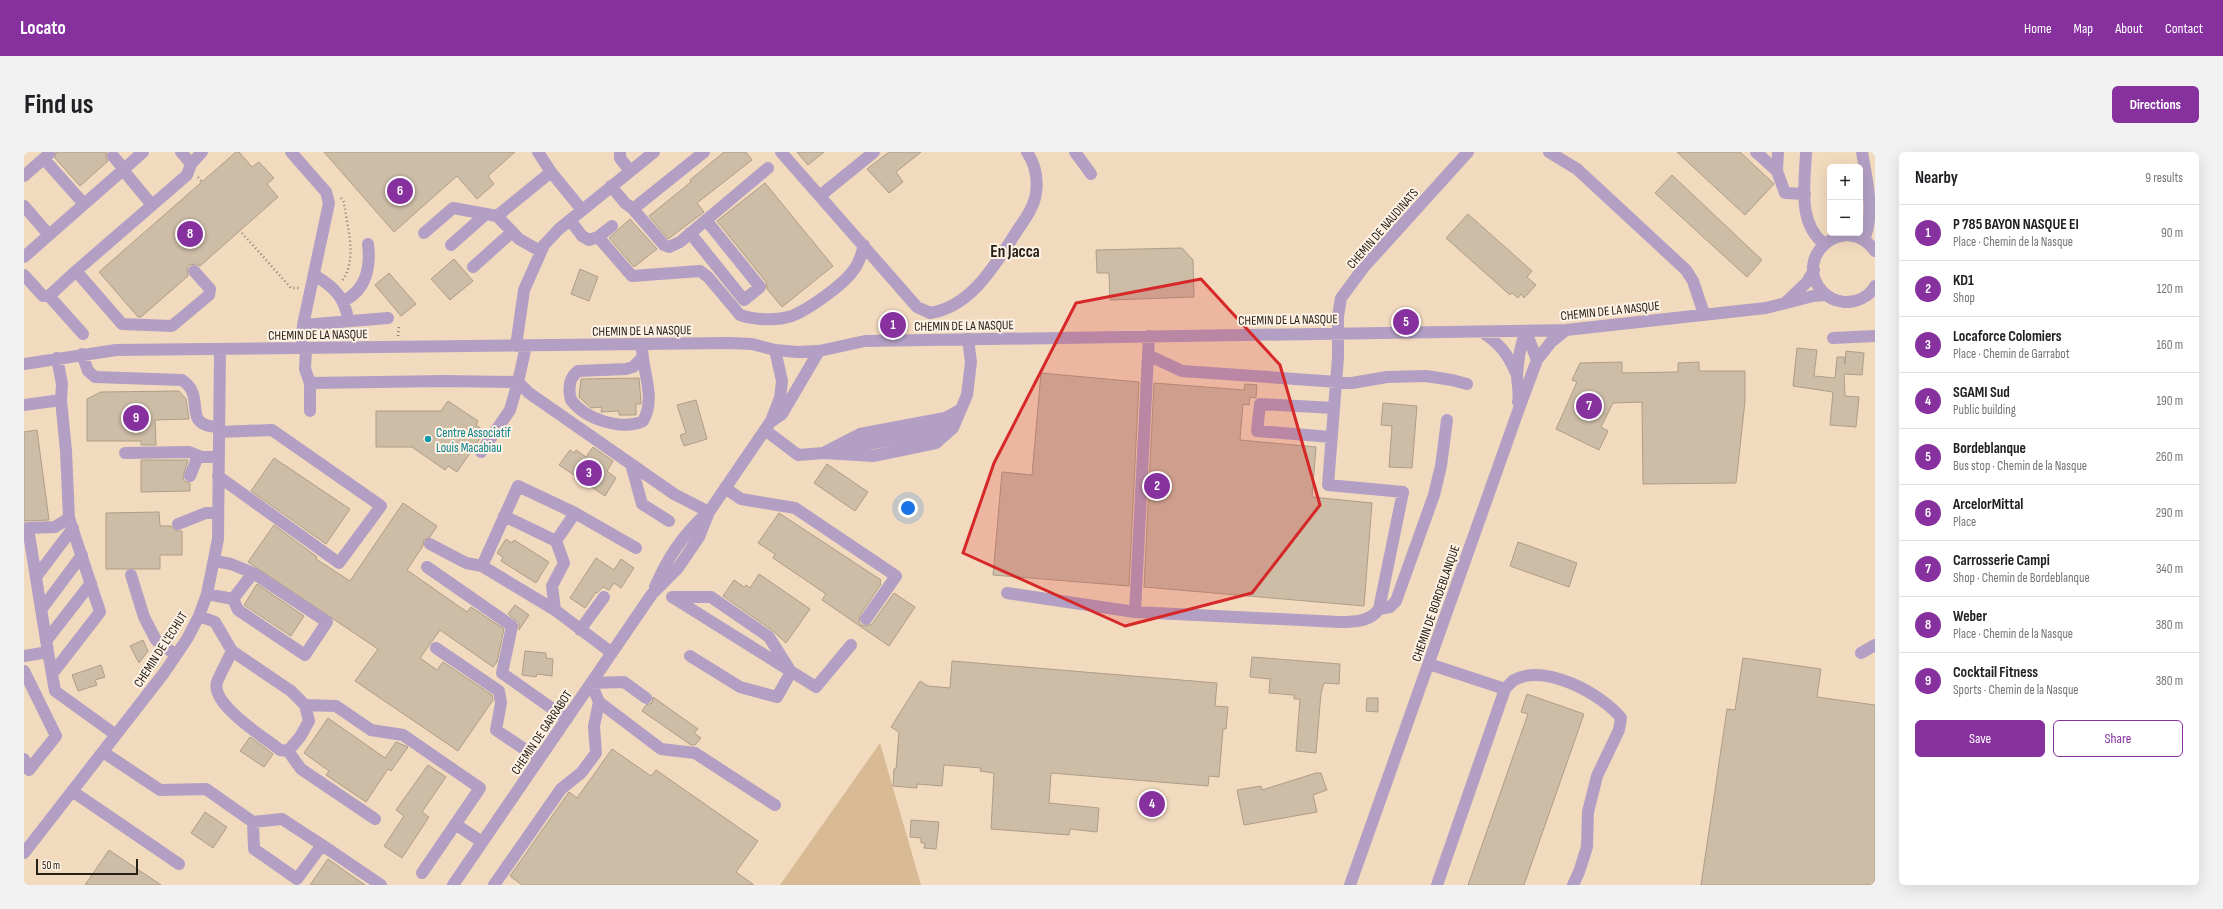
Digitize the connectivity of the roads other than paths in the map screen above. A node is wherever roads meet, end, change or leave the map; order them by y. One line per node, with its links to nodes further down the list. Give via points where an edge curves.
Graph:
1 (143, 152): 22 (street)
2 (180, 152): 20 (street)
3 (202, 152): 20 (street)
4 (290, 152): 58 (street, via 328,196 328,210)
5 (538, 152): 25 (street)
6 (620, 152): 23 (street, via 620,158)
7 (654, 152): 23 (street)
8 (704, 152): 34 (street)
9 (781, 152): 30 (street)
10 (874, 152): 30 (street)
11 (1028, 152): 49 (street, via 1037,178 1033,204 994,266 980,283 953,305 930,313 920,310)
12 (1075, 152): 26 (street)
13 (1468, 152): 69 (street, CHEMIN DE NAUDINATS, via 1364,267 1341,298)
14 (1549, 152): 64 (street, via 1577,169 1686,270 1693,281)
15 (1756, 152): 24 (street)
16 (1778, 152): 24 (street)
17 (1806, 152): 29 (street)
18 (1862, 152): 45 (street, via 1873,214 1869,233)
19 (113, 156): 22 (street)
20 (190, 164): 32 (street, via 186,175)
21 (768, 168): 38 (street)
22 (123, 170): 31 (street); 32 (street)
23 (630, 171): 28 (street)
24 (1777, 171): 29 (street, via 1785,193)
25 (551, 172): 35 (street); 36 (street)
26 (1091, 174)
27 (24, 176): 31 (street, via 47,156)
28 (611, 186): 34 (street, via 625,203); 35 (street)
29 (1805, 194): 48 (street, via 1809,225 1815,236)
30 (820, 195): 49 (street)
31 (84, 204): 43 (street)
32 (152, 205): 55 (street)
33 (24, 206): 43 (street)
34 (633, 208): 42 (street, via 666,246 674,245)
35 (582, 210): 37 (street)
36 (491, 215): 40 (street); 41 (street, via 453,208); 47 (street)
37 (570, 220): 44 (street, via 584,238 591,240); 50 (street, via 552,235)
38 (706, 220): 42 (street); 42 (street, via 760,287 744,300)
39 (612, 226): 44 (street)
40 (512, 232): 50 (street); 53 (street)
41 (424, 233)
42 (690, 233)
43 (49, 235): 52 (street)
44 (598, 237): 49 (street, via 632,276 700,271 740,315 768,319 782,318 801,311 839,284 855,268)
45 (1864, 240): 48 (street, via 1844,236 1831,239); 51 (street)
46 (368, 244): 62 (street, via 369,268 363,282 356,293)
47 (451, 244)
48 (1824, 244): 54 (street, via 1817,253)
49 (864, 245)
50 (540, 251): 78 (street, via 524,290)
51 (1875, 251)
52 (24, 257)
53 (473, 268)
54 (1814, 270): 60 (street, via 1818,286); 63 (street, via 1807,282)
55 (76, 271): 56 (street, via 122,324 172,326 209,295 210,289); 61 (street)
56 (194, 271)
57 (24, 275): 61 (street, via 43,296)
58 (314, 275): 62 (street, via 330,284); 67 (street)
59 (1875, 286): 60 (street, via 1864,297 1855,301 1835,300)
60 (1826, 295): 63 (street, CHEMIN DE LA NASQUE)
61 (49, 296): 72 (street)
62 (343, 301): 66 (street)
63 (1786, 303): 64 (street, CHEMIN DE LA NASQUE, via 1766,308)
64 (1704, 314): 68 (street, CHEMIN DE LA NASQUE)
65 (388, 318): 66 (street)
66 (348, 321): 67 (street, via 337,324)
67 (303, 325): 79 (street)
68 (1566, 330): 71 (street, CHEMIN DE LA NASQUE); 87 (street)
69 (1338, 332): 70 (street, CHEMIN DE LA NASQUE); 73 (street, CHEMIN DE LA NASQUE); 91 (street, CHEMIN DE NAUDINATS)
70 (1482, 332): 71 (street, CHEMIN DE LA NASQUE); 89 (street, via 1503,348 1510,357)
71 (1526, 332): 87 (street); 89 (street, via 1522,341)
72 (82, 334)
73 (1149, 336): 76 (street, CHEMIN DE LA NASQUE); 84 (street)
74 (1875, 336): 75 (street)
75 (1833, 338)
76 (968, 339): 82 (street, CHEMIN DE LA NASQUE, via 865,341); 97 (street, via 971,362 967,395)
77 (642, 344): 78 (street, CHEMIN DE LA NASQUE); 81 (street, CHEMIN DE LA NASQUE, via 736,343); 86 (street)
78 (521, 346): 79 (street, CHEMIN DE LA NASQUE); 90 (street)
79 (304, 348): 80 (street, CHEMIN DE LA NASQUE); 92 (street, via 305,369)
80 (220, 349): 83 (street, CHEMIN DE LA NASQUE, via 116,350); 102 (street, CHEMIN DE L'ECHUT)
81 (775, 350): 82 (street, CHEMIN DE LA NASQUE); 101 (street, CHEMIN DE GARRABOT, via 782,381 780,398)
82 (819, 352): 101 (street, CHEMIN DE GARRABOT, via 782,414)
83 (82, 354): 85 (street, CHEMIN DE LA NASQUE); 102 (street, via 86,368 95,377 182,380 193,391 197,417 201,424)
84 (1150, 356): 91 (street, via 1182,371); 141 (street)
85 (57, 358): 88 (street, CHEMIN DE LA NASQUE); 94 (street, via 62,384)
86 (642, 358): 86 (street, via 633,367 626,369 578,371 573,375 570,384 571,400 581,410 612,423 626,426 643,421 647,414 648,382)
87 (1537, 360): 99 (street, CHEMIN DE BORDEBLANQUE)
88 (24, 364)
89 (1517, 376): 99 (street, via 1520,392)
90 (518, 382): 92 (street, via 445,380); 104 (street, via 510,410); 109 (street, via 529,393)
91 (1336, 382): 93 (street, via 1352,383 1387,377 1426,376); 96 (street, CHEMIN DE NAUDINATS)
92 (310, 383): 98 (street)
93 (1467, 384)
94 (61, 400): 95 (street); 118 (street)
95 (24, 405)
96 (1334, 408): 103 (street, CHEMIN DE NAUDINATS); 103 (street, via 1260,404 1257,431)
97 (960, 410): 106 (street, via 945,418 860,434); 106 (street, via 953,428 936,443 873,456)
98 (310, 412)
99 (1516, 414): 155 (street, CHEMIN DE BORDEBLANQUE)
100 (1447, 420): 138 (street, via 1434,495 1399,594 1394,604)
101 (768, 426): 106 (street, via 798,455); 112 (street, CHEMIN DE GARRABOT)
102 (219, 429): 108 (street, CHEMIN DE L'ECHUT); 111 (street, via 272,430 381,506 339,563)
103 (1332, 437): 138 (street, CHEMIN DE NAUDINATS, via 1328,485 1403,492)
104 (481, 452)
105 (125, 453): 107 (street, via 189,452)
106 (824, 453)
107 (198, 456): 108 (street); 110 (street)
108 (218, 457): 111 (street, CHEMIN DE L'ECHUT)
109 (631, 464): 113 (street, via 674,494); 117 (street, via 642,504)
110 (190, 476)
111 (218, 476): 114 (street, CHEMIN DE L'ECHUT)
112 (725, 488): 113 (street, CHEMIN DE GARRABOT); 143 (street, via 741,500 795,508 896,576)
113 (709, 512): 134 (street, CHEMIN DE GARRABOT, via 699,537 678,568)
114 (218, 513): 119 (street, via 206,513); 125 (street, CHEMIN DE L'ECHUT)
115 (575, 513): 116 (street, via 518,486); 121 (street); 123 (street)
116 (504, 516): 121 (street); 126 (street)
117 (669, 521)
118 (71, 523): 120 (street); 124 (street); 130 (street)
119 (178, 524)
120 (26, 529): 130 (street)
121 (556, 541): 140 (street, via 564,563 552,586)
122 (430, 544): 126 (street, via 466,563)
123 (636, 548)
124 (82, 555): 131 (street); 139 (street)
125 (215, 561): 128 (street, via 232,564); 133 (street, CHEMIN DE L'ECHUT)
126 (482, 566): 140 (street)
127 (427, 567): 164 (street, via 512,626 502,673)
128 (254, 573): 137 (street); 137 (street, via 327,622 305,655 238,610)
129 (131, 576): 152 (street, via 144,617 156,640)
130 (36, 577): 139 (street)
131 (91, 583): 147 (street); 158 (street, via 100,612)
132 (1007, 593): 141 (street)
133 (208, 594): 137 (street); 142 (street, CHEMIN DE L'ECHUT)
134 (652, 594): 136 (street); 150 (street, CHEMIN DE GARRABOT)
135 (604, 597): 144 (street)
136 (672, 597): 157 (street); 157 (street, via 711,597 769,637)
137 (233, 599)
138 (1379, 609): 141 (street, via 1368,619 1356,622)
139 (41, 610): 147 (street)
140 (555, 610): 144 (street)
141 (1135, 612)
142 (199, 616): 149 (street, via 215,622); 152 (street, CHEMIN DE L'ECHUT)
143 (866, 619)
144 (580, 630): 150 (street)
145 (851, 645): 157 (street, via 816,687)
146 (1875, 645): 151 (street)
147 (47, 647): 153 (street); 158 (street)
148 (436, 648): 169 (street, via 500,691 501,703 496,730)
149 (232, 651): 163 (street, via 291,691); 166 (street, via 217,683 221,701 232,713 280,750)
150 (612, 653): 159 (street, CHEMIN DE GARRABOT)
151 (1861, 653)
152 (176, 655): 165 (street, CHEMIN DE L'ECHUT)
153 (24, 656)
154 (690, 656): 157 (street, via 740,687 777,697)
155 (1429, 664): 160 (street); 183 (street, CHEMIN DE BORDEBLANQUE)
156 (24, 672): 168 (street, via 56,736 29,770)
157 (791, 672)
158 (52, 674): 165 (street, via 55,691)
159 (591, 683): 161 (street, via 624,682); 162 (street); 164 (street, CHEMIN DE GARRABOT)
160 (1505, 689): 184 (street); 185 (street, via 1513,680 1530,675 1559,678 1614,709 1621,718 1619,730 1597,776 1588,812 1587,847)
161 (646, 698)
162 (599, 702): 171 (street, via 662,749 695,753); 182 (street, via 594,726 596,753 581,773 561,789)
163 (305, 705): 166 (street, via 309,721); 174 (street, via 336,706 371,730 403,735 480,788)
164 (567, 719): 169 (street, CHEMIN DE GARRABOT)
165 (116, 735): 167 (street, CHEMIN DE L'ECHUT)
166 (288, 751): 172 (street, via 301,769)
167 (103, 752): 170 (street, CHEMIN DE L'ECHUT); 173 (street, via 160,790 206,789)
168 (24, 758)
169 (539, 760): 175 (street, CHEMIN DE GARRABOT)
170 (72, 791): 177 (street, CHEMIN DE L'ECHUT); 178 (street)
171 (775, 805)
172 (375, 819)
173 (253, 822): 176 (street, via 282,819); 176 (street, via 254,850 297,879)
174 (455, 824): 175 (street); 179 (street)
175 (482, 842): 181 (street, CHEMIN DE GARRABOT)
176 (322, 845): 180 (street)
177 (24, 853)
178 (178, 864)
179 (422, 873)
180 (380, 885)
181 (454, 885)
182 (494, 885)
183 (1350, 885)
184 (1437, 885)
185 (1573, 885)

